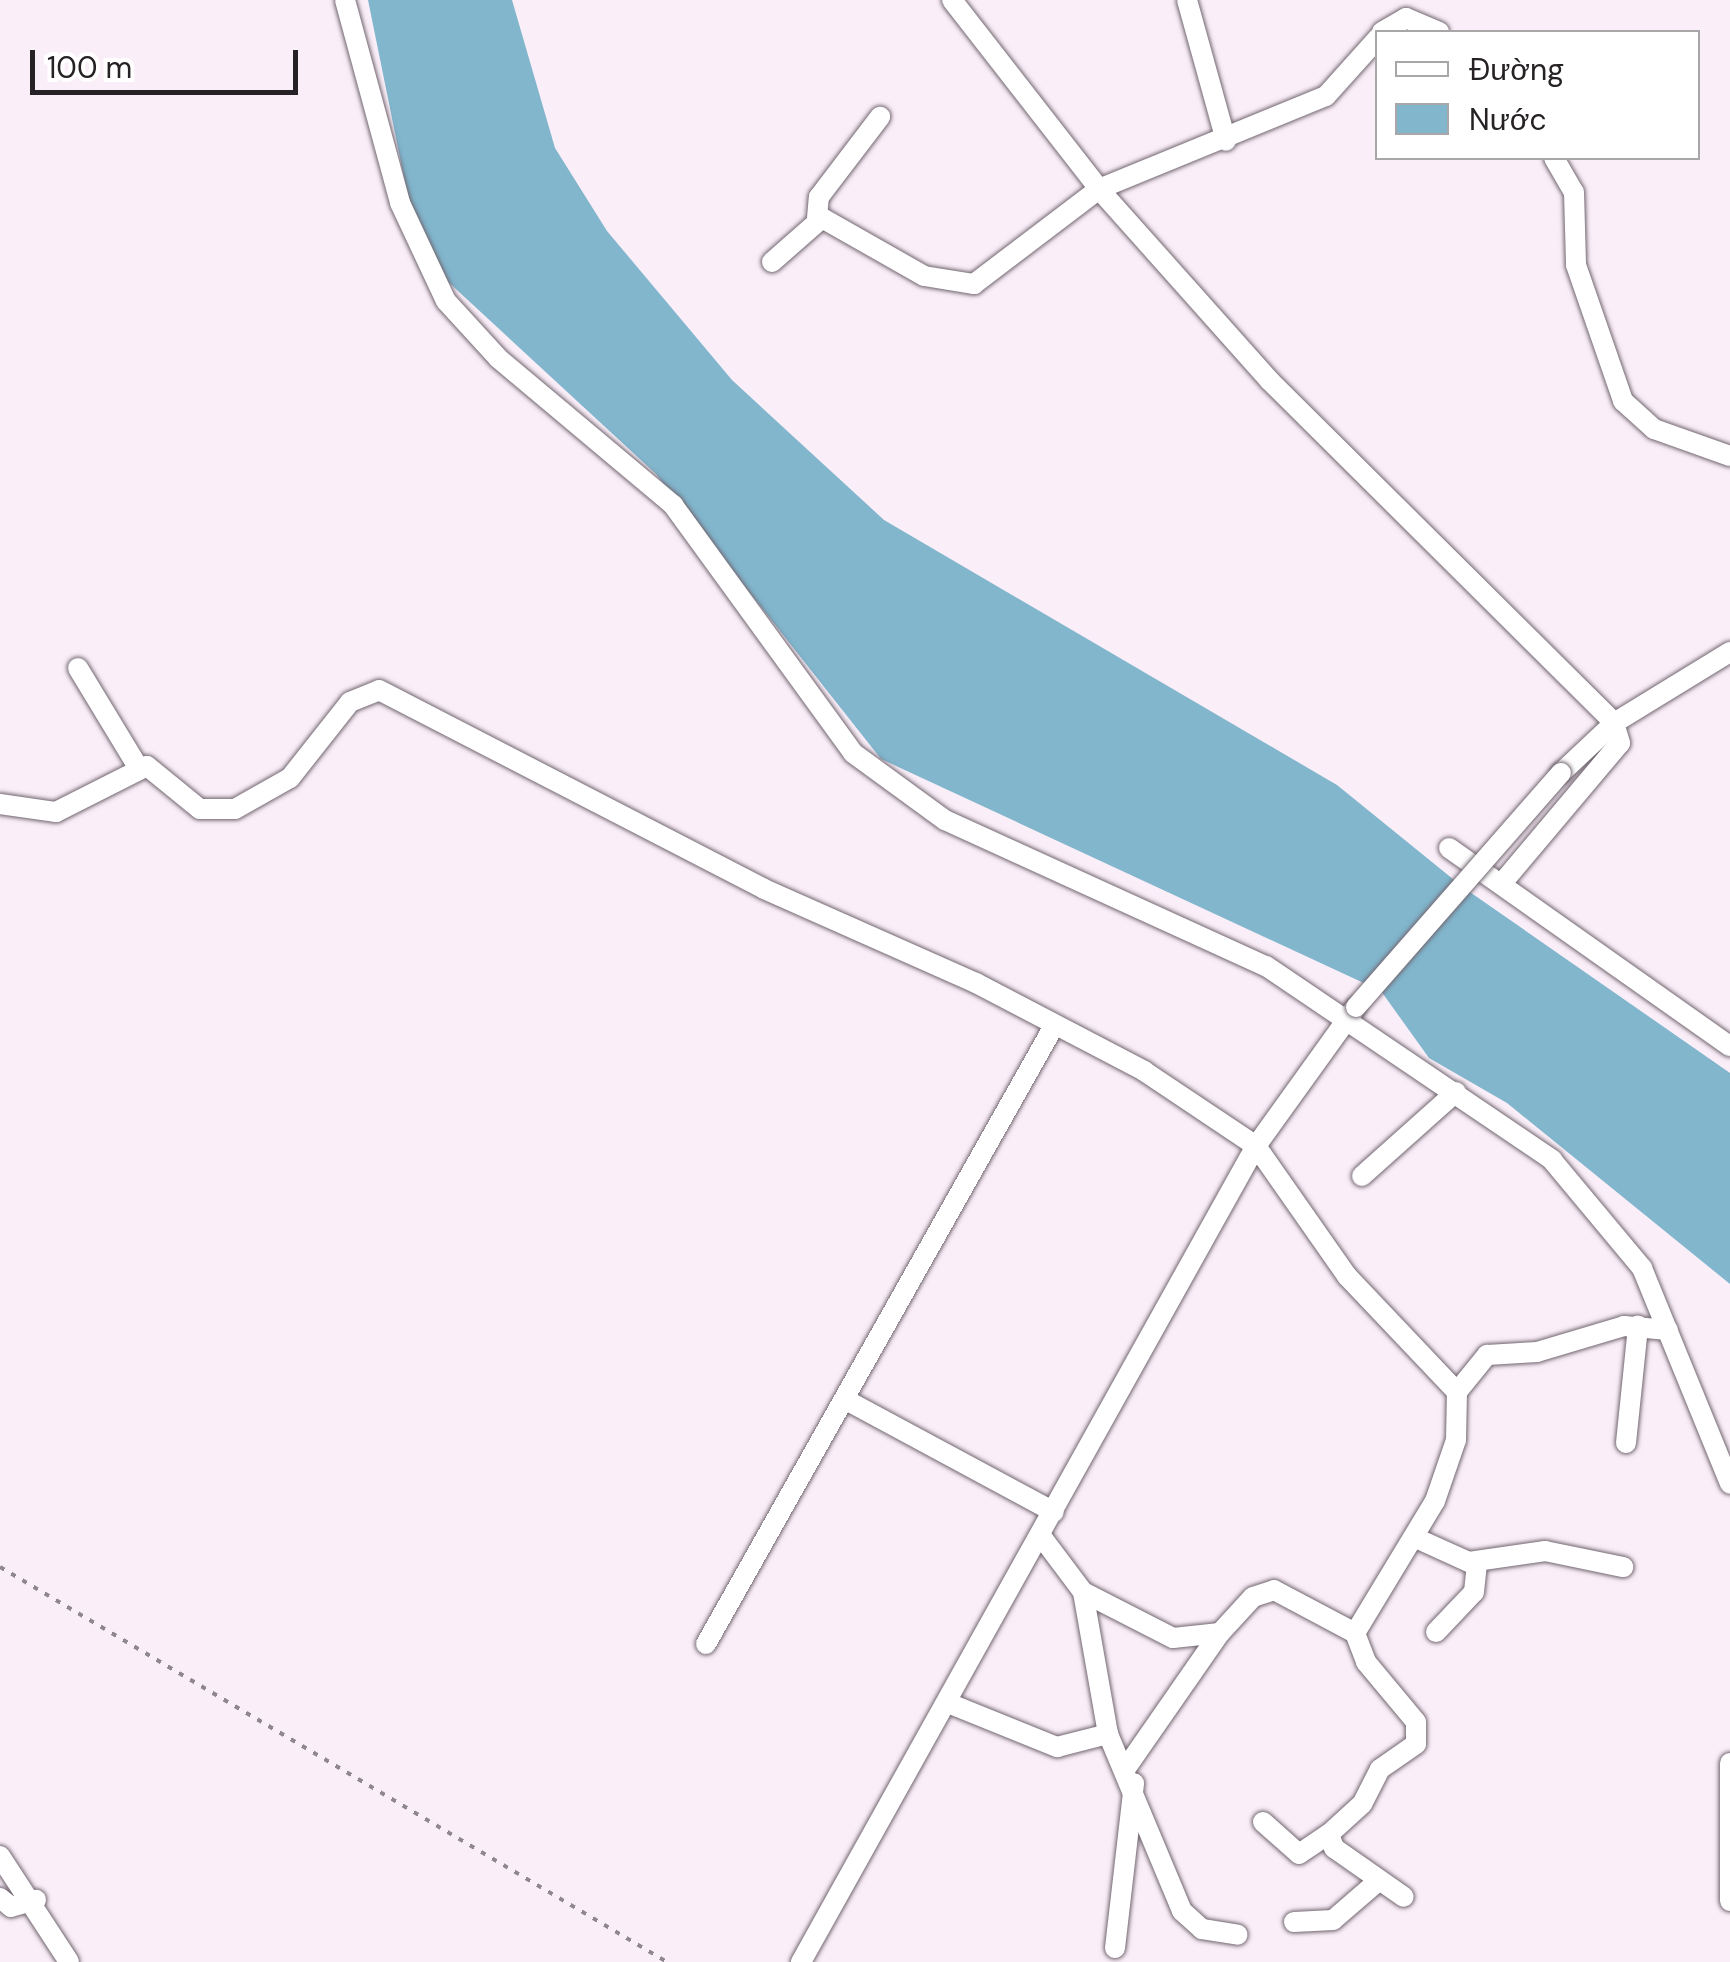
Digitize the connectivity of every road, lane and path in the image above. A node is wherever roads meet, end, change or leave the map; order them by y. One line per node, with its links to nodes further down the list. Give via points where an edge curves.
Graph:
1 (345, 0): 21 (street, via 400,203 446,301 498,358 674,504 875,776 945,820)
2 (952, 0): 10 (street)
3 (1187, 0): 8 (street)
4 (1388, 30): 5 (street, via 1406,18)
5 (1433, 30)
6 (1375, 41): 8 (street, via 1334,91)
7 (880, 117): 11 (street, via 819,198)
8 (1226, 141): 10 (street)
9 (1555, 160): 13 (street, via 1574,192 1576,265 1624,401 1654,428)
10 (1099, 189): 11 (street, via 974,284 924,276); 16 (street, via 1269,380)
11 (817, 218): 12 (street)
12 (772, 262)
13 (1730, 456)
14 (1730, 652): 16 (street)
15 (78, 668): 17 (street)
16 (1614, 723): 20 (street, via 1620,743); 21 (street, bridge, via 1561,773)
17 (138, 767): 18 (street, via 56,812); 22 (street, via 200,809 235,809 290,778 350,702 379,690)
18 (0, 804)
19 (1449, 848): 20 (street)
20 (1502, 883): 23 (street)
21 (1353, 1011): 24 (street); 25 (street)
22 (1054, 1026): 25 (street, via 1144,1071); 30 (street)
23 (1730, 1046)
24 (1456, 1092): 26 (street); 28 (street, via 1584,1190 1642,1268)
25 (1256, 1146): 29 (street, via 1358,1290); 33 (street)
26 (1362, 1176)
27 (1638, 1326): 28 (street); 29 (street, via 1487,1355); 31 (street)
28 (1668, 1330): 32 (street)
29 (1456, 1392): 35 (street, via 1456,1440)
30 (846, 1400): 33 (street); 43 (street)
31 (1626, 1442)
32 (1730, 1484)
33 (1054, 1512): 34 (street)
34 (1041, 1536): 39 (street); 44 (street)
35 (1418, 1539): 36 (street); 42 (street)
36 (1476, 1562): 38 (street, via 1546,1551); 40 (street, via 1474,1592)
37 (0, 1567): 60 (path)
38 (1623, 1567)
39 (1083, 1592): 41 (street, via 1173,1638); 45 (street)
40 (1436, 1632)
41 (1220, 1633): 42 (street, via 1253,1596 1274,1590); 47 (street)
42 (1355, 1633): 49 (street, via 1418,1736)
43 (706, 1644)
44 (948, 1703): 45 (street, via 1058,1747); 61 (street)
45 (1108, 1734): 47 (street)
46 (1730, 1763): 55 (street)
47 (1130, 1776): 57 (street, via 1189,1920); 58 (street)
48 (1264, 1822): 49 (street, via 1299,1854)
49 (1329, 1834): 51 (street)
50 (0, 1856): 54 (street)
51 (1377, 1882): 52 (street); 56 (street, via 1333,1920)
52 (1404, 1897)
53 (0, 1898): 54 (street, via 11,1907)
54 (36, 1900): 59 (street)
55 (1730, 1901)
56 (1294, 1922)
57 (1238, 1935)
58 (1116, 1948)
59 (69, 1962)
60 (668, 1962)
61 (801, 1962)

